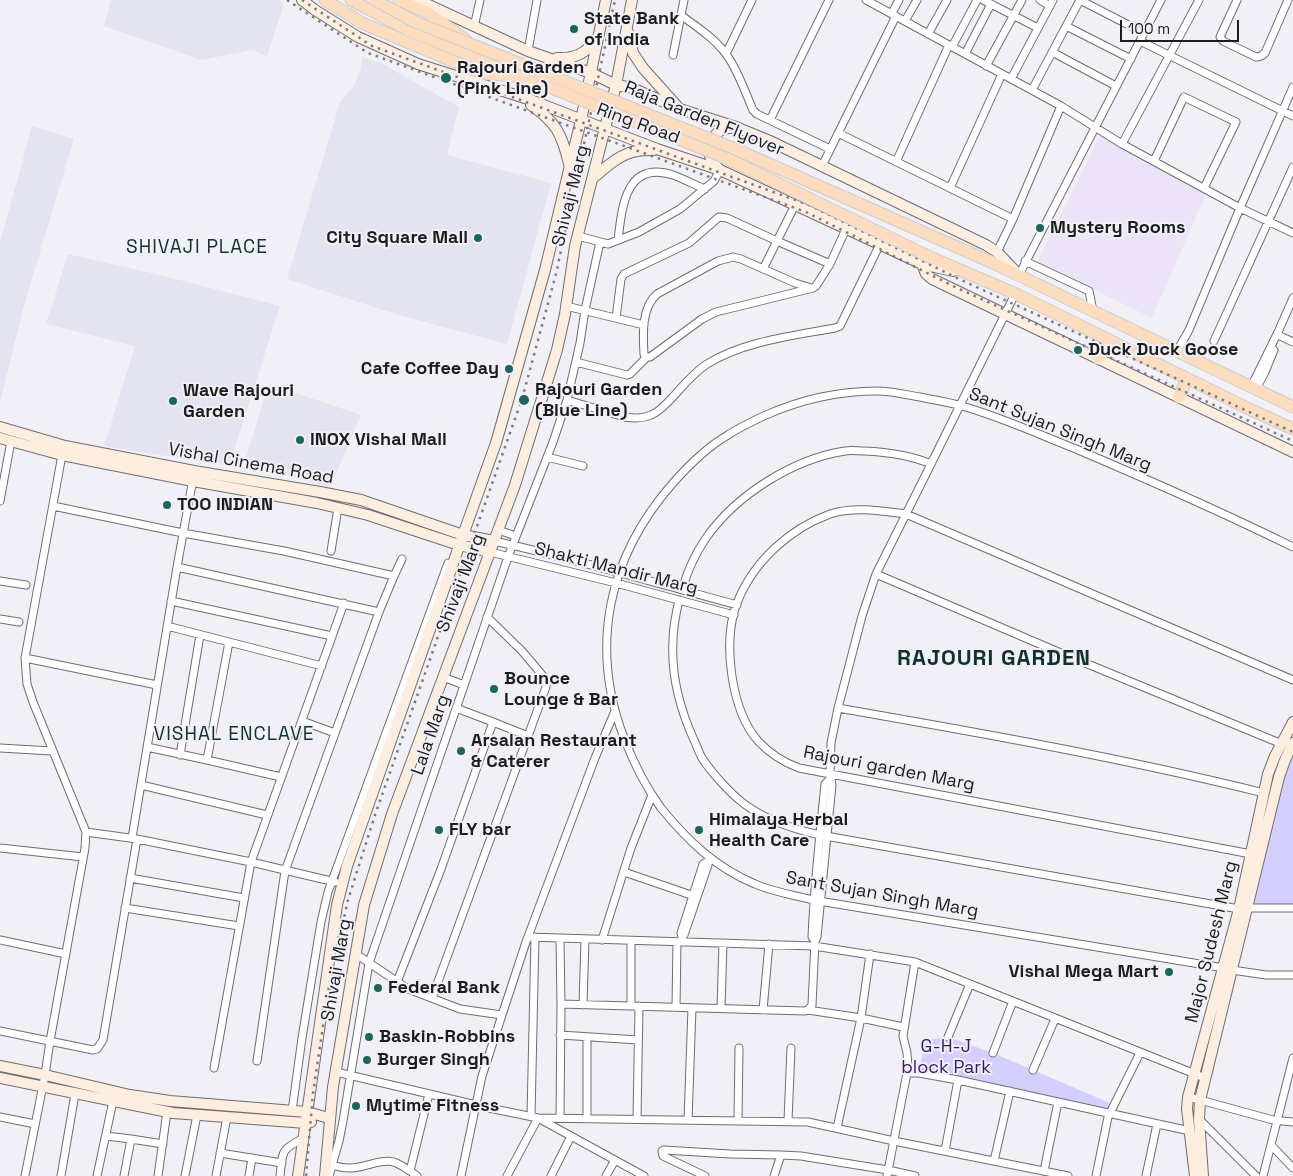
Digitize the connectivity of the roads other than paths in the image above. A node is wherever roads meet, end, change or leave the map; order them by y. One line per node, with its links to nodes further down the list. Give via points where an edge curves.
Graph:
1 (302, 0): 59 (main road, Ring Road, via 358,37 418,64)
2 (325, 0): 53 (main road, via 362,24 481,73)
3 (351, 0): 53 (main road, Raja Garden Flyover, via 410,31)
4 (374, 0): 40 (main road, Raja Garden Flyover, bridge, via 415,22)
5 (399, 0): 40 (main road, bridge, via 432,16)
6 (418, 0): 33 (main road, Ring Road)
7 (480, 0): 33 (street)
8 (537, 0): 42 (street)
9 (606, 0): 38 (main road, Shivaji Marg)
10 (632, 0): 35 (main road, Shivaji Marg)
11 (684, 0): 29 (street)
12 (752, 0): 44 (street)
13 (829, 0): 65 (street)
14 (899, 0): 28 (street)
15 (917, 0): 31 (street)
16 (946, 0): 37 (street)
17 (976, 0): 41 (street)
18 (983, 0): 27 (street)
19 (1022, 0): 30 (street)
20 (1040, 0): 26 (street)
21 (1160, 0): 36 (street)
22 (1198, 0): 47 (street)
23 (1236, 0): 24 (street, via 1220,36 1224,41 1259,57 1265,53)
24 (1288, 0)
25 (869, 1): 28 (street)
26 (1052, 3): 34 (street)
27 (991, 4): 30 (street); 45 (street)
28 (894, 15): 31 (street); 69 (street)
29 (682, 16): 44 (street); 46 (street)
30 (1014, 16): 34 (street); 50 (street)
31 (905, 21): 37 (street)
32 (1066, 26): 36 (street, via 1080,0); 43 (street); 49 (street)
33 (474, 27): 42 (main road, Ring Road)
34 (1038, 28): 54 (street)
35 (627, 29): 55 (main road, Shivaji Marg); 61 (main road, via 633,53)
36 (1144, 33): 39 (street)
37 (928, 34): 41 (street)
38 (598, 37): 48 (main road, via 585,52 568,58); 51 (main road, Shivaji Marg)
39 (1140, 41): 47 (street); 49 (street)
40 (474, 45): 94 (main road, Raja Garden Flyover, bridge, via 734,148)
41 (951, 46): 45 (street); 74 (street)
42 (528, 51): 48 (main road, Ring Road)
43 (1052, 52): 56 (street); 58 (street)
44 (726, 54): 65 (street, via 753,110)
45 (965, 54): 50 (street)
46 (673, 55)
47 (1169, 56): 62 (street); 70 (street)
48 (546, 57): 51 (main road, Ring Road)
49 (1131, 59): 56 (street)
50 (986, 66): 52 (street)
51 (591, 73): 55 (main road, Ring Road); 64 (main road, Shivaji Marg)
52 (1002, 74): 54 (street); 80 (street)
53 (524, 77): 95 (main road, Raja Garden Flyover, bridge, via 728,159)
54 (1011, 79): 58 (street)
55 (616, 85): 61 (main road, Ring Road, via 632,88); 68 (main road, Shivaji Marg)
56 (1116, 86): 67 (street)
57 (1293, 87): 62 (street)
58 (1032, 90): 60 (street)
59 (520, 97): 64 (main road, Ring Road); 76 (main road, via 557,128)
60 (1061, 106): 67 (street); 85 (street)
61 (680, 109): 66 (main road, Ring Road)
62 (1282, 111): 63 (street); 84 (street)
63 (1293, 116)
64 (581, 120): 68 (main road, Ring Road); 76 (main road, Shivaji Marg)
65 (770, 120): 72 (street)
66 (736, 127): 75 (main road, Ring Road); 78 (main road, via 723,129 710,142 709,156)
67 (1095, 128): 70 (street); 96 (street)
68 (605, 129): 71 (main road, Ring Road); 79 (main road, Shivaji Marg)
69 (838, 133): 72 (street); 74 (street)
70 (1122, 144): 73 (street)
71 (657, 149): 78 (main road, Ring Road); 79 (main road, via 636,151 621,157)
72 (830, 149): 75 (street)
73 (1154, 161): 81 (street); 81 (street, via 1184,97 1236,122)
74 (896, 162): 80 (street)
75 (822, 166): 94 (main road, Ring Road, via 986,245)
76 (570, 167): 141 (main road, Shivaji Marg, via 496,443)
77 (1293, 167): 86 (street)
78 (720, 170): 82 (street); 83 (main road, Ring Road)
79 (591, 180): 89 (main road, Shivaji Marg)
80 (950, 188): 85 (street)
81 (1204, 188): 84 (street)
82 (705, 189): 90 (street, via 673,214); 90 (street, via 672,174 657,172 638,177 625,199)
83 (795, 205): 87 (main road, Ring Road); 91 (street)
84 (1240, 208): 86 (street); 114 (street, via 1189,330)
85 (1013, 219): 94 (street)
86 (1268, 221): 88 (street); 112 (street)
87 (846, 229): 93 (main road, Ring Road); 97 (street)
88 (1293, 233)
89 (578, 236): 92 (street); 103 (main road, Shivaji Marg)
90 (618, 240): 92 (street, via 608,244)
91 (777, 241): 97 (street); 98 (street); 108 (street, via 727,218 719,218 689,243 624,274 620,279)
92 (600, 242): 105 (street, Lala Marg)
93 (880, 244): 95 (main road, Ring Road); 121 (street, via 840,326 746,346 716,359 691,377 657,413 649,416 624,417)
94 (995, 258): 99 (main road, Raja Garden Flyover)
95 (927, 261): 101 (main road, Raja Garden Flyover); 107 (main road, via 928,277)
96 (1025, 261): 99 (street); 106 (street, via 1088,291)
97 (830, 264): 100 (street, via 820,283)
98 (763, 269): 100 (street); 109 (street, via 733,257 718,261 656,294 648,306)
99 (1019, 275): 106 (main road, Raja Garden Flyover)
100 (811, 288): 115 (street, via 716,312)
101 (1015, 294): 107 (street); 111 (main road, Raja Garden Flyover)
102 (1293, 298): 119 (street)
103 (566, 306): 105 (street); 138 (main road, Shivaji Marg, via 557,350)
104 (1293, 306): 110 (street)
105 (585, 310): 108 (street); 117 (street, Lala Marg)
106 (1093, 311): 114 (main road, Raja Garden Flyover)
107 (1005, 314): 116 (main road); 122 (street)
108 (616, 318): 109 (street)
109 (644, 325): 115 (street, via 644,354)
110 (1280, 336): 113 (street); 119 (street, via 1266,372)
111 (1107, 340): 116 (main road); 118 (main road, Raja Garden Flyover)
112 (1214, 341)
113 (1293, 342)
114 (1177, 351): 119 (main road, Raja Garden Flyover)
115 (647, 358): 117 (street, via 630,374)
116 (1098, 358): 120 (main road)
117 (576, 362): 121 (street, Lala Marg)
118 (1187, 379): 120 (main road); 124 (main road, Raja Garden Flyover)
119 (1254, 388): 123 (main road, Raja Garden Flyover)
120 (1179, 397): 127 (main road)
121 (567, 400): 128 (street, Lala Marg)
122 (960, 405): 129 (street); 144 (street, Sant Sujan Singh Marg, via 1087,454); 150 (street, Sant Sujan Singh Marg, via 882,391 855,392 804,401 750,422 702,453 659,499 632,542)
123 (1293, 407)
124 (1293, 429)
125 (3, 435): 126 (main road, Vishal Cinema Road); 126 (main road, Vishal Cinema Road); 133 (street)
126 (64, 451): 131 (main road, Vishal Cinema Road); 135 (street)
127 (1293, 452)
128 (547, 457): 130 (street); 140 (street, Lala Marg)
129 (932, 464): 137 (street); 156 (street, via 886,452 848,450 820,456 788,470 762,484 714,527 697,552)
130 (584, 466)
131 (194, 476): 132 (main road, Vishal Cinema Road); 134 (main road, Vishal Cinema Road); 139 (street)
132 (320, 492): 134 (main road); 141 (main road, Vishal Cinema Road, via 361,500)
133 (0, 501)
134 (317, 503): 136 (main road, Vishal Cinema Road)
135 (53, 506): 139 (street); 170 (street)
136 (338, 508): 141 (main road, Vishal Cinema Road); 145 (street)
137 (906, 514): 151 (street); 160 (street, Rajouri garden Marg, via 853,510 832,514 812,523 764,559); 173 (street, Rajouri garden Marg)
138 (498, 530): 140 (street); 142 (main road, Shivaji Marg)
139 (183, 533): 149 (street); 152 (street, via 284,551)
140 (516, 536): 143 (street, Lala Marg)
141 (461, 540): 142 (main road, Vishal Cinema Road); 146 (main road, Vishal Cinema Road); 209 (street, via 440,585); 210 (main road, Shivaji Marg)
142 (494, 542): 143 (street); 146 (main road, Shivaji Marg)
143 (512, 546): 147 (street, Lala Marg); 150 (street)
144 (1293, 546)
145 (331, 551)
146 (490, 552): 147 (street, Shakti Mandir Marg); 172 (main road, Shivaji Marg)
147 (508, 557): 154 (street, Shakti Mandir Marg); 163 (street, Lala Marg)
148 (402, 559): 152 (street)
149 (177, 566): 158 (street); 159 (street)
150 (620, 572): 154 (street, Sant Sujan Singh Marg); 156 (street)
151 (876, 574): 177 (street); 185 (street)
152 (394, 576): 161 (street)
153 (0, 580): 155 (street)
154 (616, 583): 157 (street, Shakti Mandir Marg); 178 (street, Sant Sujan Singh Marg, via 607,639 607,667)
155 (26, 585)
156 (682, 590): 160 (street)
157 (679, 600): 162 (street, Shakti Mandir Marg); 199 (street, via 673,642 674,670 680,704 702,758 743,803 794,829)
158 (171, 602): 166 (street); 168 (street)
159 (344, 603): 161 (street); 168 (street)
160 (736, 605): 162 (street, Rajouri garden Marg)
161 (379, 612): 182 (street)
162 (734, 615): 192 (street, Rajouri garden Marg, via 730,664 733,686 747,726 758,741 786,763)
163 (487, 617): 175 (street, Lala Marg); 183 (street, via 522,651 546,683)
164 (0, 619): 165 (street)
165 (19, 622)
166 (167, 626): 167 (street); 174 (street)
167 (200, 635): 169 (street); 189 (street)
168 (332, 636): 171 (street)
169 (229, 642): 171 (street); 190 (street)
170 (25, 658): 174 (street); 188 (street, via 27,684)
171 (322, 666): 179 (street)
172 (443, 677): 175 (street); 229 (main road, Shivaji Marg, via 392,814 364,905)
173 (1293, 680)
174 (158, 685): 186 (street)
175 (464, 685): 176 (street, Lala Marg)
176 (456, 708): 180 (street); 231 (street, Lala Marg)
177 (838, 708): 192 (street, via 831,743); 195 (street, via 1010,738 1165,769)
178 (616, 711): 196 (street, Sant Sujan Singh Marg, via 633,760); 218 (street)
179 (302, 721): 182 (street); 193 (street)
180 (493, 722): 183 (street); 235 (street)
181 (1293, 722): 185 (main road, Major Sudesh Marg)
182 (335, 733): 206 (street)
183 (528, 736): 237 (street)
184 (1293, 743): 191 (main road, Major Sudesh Marg)
185 (1282, 744): 191 (main road, Major Sudesh Marg)
186 (147, 747): 189 (street); 194 (street)
187 (0, 748): 188 (street)
188 (52, 752): 198 (street)
189 (180, 755): 190 (street)
190 (207, 760): 193 (street)
191 (1276, 767): 195 (main road, Major Sudesh Marg); 216 (main road, Major Sudesh Marg)
192 (830, 776): 199 (street, via 832,785); 202 (street, Rajouri garden Marg)
193 (281, 777): 197 (street)
194 (141, 784): 197 (street); 200 (street)
195 (1264, 793): 202 (main road, Major Sudesh Marg)
196 (652, 795): 204 (street, Sant Sujan Singh Marg, via 679,830); 207 (street)
197 (268, 815): 205 (street)
198 (86, 832): 200 (street); 203 (street)
199 (823, 835): 213 (street); 216 (street)
200 (134, 838): 205 (street); 208 (street)
201 (0, 848): 203 (street)
202 (1251, 854): 216 (main road, Major Sudesh Marg)
203 (83, 857): 228 (street)
204 (708, 859): 211 (street, via 703,864); 213 (street, Sant Sujan Singh Marg, via 754,884)
205 (250, 862): 206 (street); 212 (street)
206 (285, 871): 209 (street); 262 (street)
207 (624, 872): 211 (street); 222 (street)
208 (130, 878): 212 (street); 214 (street)
209 (331, 881): 210 (street); 284 (street, via 321,922)
210 (343, 883): 286 (main road, Shivaji Marg, via 337,905)
211 (695, 896): 223 (street)
212 (244, 898): 217 (street)
213 (817, 901): 226 (street); 233 (street, Sant Sujan Singh Marg)
214 (125, 908): 217 (street); 257 (street, via 103,1040 93,1050)
215 (1293, 908): 216 (street)
216 (1243, 909): 233 (main road, Major Sudesh Marg)
217 (239, 926): 265 (street)
218 (531, 937): 219 (street); 248 (street); 290 (street)
219 (560, 939): 220 (street); 239 (street)
220 (585, 939): 222 (street); 240 (street)
221 (0, 940): 228 (street)
222 (602, 940): 224 (street)
223 (680, 940): 224 (street); 225 (street); 243 (street)
224 (631, 941): 241 (street)
225 (723, 943): 227 (street); 245 (street)
226 (814, 943): 227 (street); 230 (street); 247 (street, via 812,1006)
227 (769, 944): 246 (street)
228 (66, 954): 257 (street)
229 (356, 954): 231 (street); 267 (main road, Shivaji Marg)
230 (870, 954): 232 (street); 249 (street)
231 (369, 962): 235 (street); 271 (street, Lala Marg)
232 (915, 962): 236 (street); 251 (street)
233 (1228, 969): 234 (street, Sant Sujan Singh Marg); 269 (main road, Major Sudesh Marg); 273 (main road, Major Sudesh Marg)
234 (1293, 975)
235 (398, 982): 237 (street)
236 (970, 984): 238 (street); 255 (street)
237 (432, 998): 248 (street, via 460,1009)
238 (1012, 1002): 250 (street); 260 (street)
239 (560, 1004): 240 (street); 253 (street)
240 (583, 1005): 241 (street)
241 (630, 1006): 242 (street)
242 (639, 1006): 243 (street); 256 (street)
243 (676, 1007): 244 (street)
244 (692, 1008): 245 (street); 297 (street)
245 (721, 1008): 246 (street)
246 (764, 1010): 247 (street)
247 (808, 1010): 249 (street)
248 (502, 1014): 283 (street)
249 (861, 1018): 251 (street); 306 (street)
250 (1055, 1019): 261 (street); 266 (street)
251 (903, 1027): 268 (street, via 908,1067)
252 (0, 1030): 257 (street)
253 (560, 1036): 254 (street); 293 (street)
254 (587, 1037): 256 (street); 294 (street)
255 (948, 1037)
256 (638, 1040): 295 (street)
257 (50, 1041): 270 (street)
258 (739, 1048): 300 (street)
259 (791, 1048): 301 (street)
260 (993, 1053)
261 (1140, 1053): 269 (street); 287 (street)
262 (257, 1061)
263 (1293, 1062): 298 (street)
264 (0, 1066): 270 (main road)
265 (214, 1068)
266 (1033, 1070)
267 (336, 1072): 271 (street); 292 (main road, Shivaji Marg)
268 (919, 1073): 274 (street); 312 (street, via 907,1073)
269 (1195, 1074): 273 (street); 279 (main road, Major Sudesh Marg)
270 (45, 1075): 275 (street); 284 (main road, via 162,1100)
271 (352, 1075): 278 (street); 299 (street, Lala Marg)
272 (0, 1078): 275 (main road)
273 (1205, 1078): 280 (main road, Major Sudesh Marg)
274 (958, 1080): 276 (street); 315 (street)
275 (42, 1087): 277 (main road); 304 (street)
276 (1010, 1091): 282 (street); 320 (street)
277 (75, 1094): 281 (main road); 328 (street)
278 (429, 1094): 283 (street); 324 (street)
279 (1188, 1097): 280 (street); 307 (main road, Major Sudesh Marg)
280 (1200, 1100): 296 (main road, Major Sudesh Marg); 298 (street)
281 (112, 1101): 285 (main road); 308 (street)
282 (1058, 1102): 287 (street); 325 (street)
283 (475, 1105): 290 (street); 340 (street)
284 (292, 1111): 286 (main road)
285 (167, 1112): 288 (main road); 313 (street)
286 (307, 1112): 292 (main road); 303 (main road, Shivaji Marg)
287 (1110, 1113): 305 (street); 349 (street)
288 (197, 1115): 289 (main road); 332 (street)
289 (227, 1117): 303 (main road); 316 (street)
290 (535, 1117): 293 (street); 309 (street); 341 (street)
291 (0, 1118): 304 (street)
292 (330, 1118): 299 (street); 303 (main road); 337 (main road, Shivaji Marg)
293 (560, 1118): 294 (street)
294 (586, 1118): 295 (street)
295 (637, 1119): 297 (street)
296 (1199, 1119): 352 (main road, Major Sudesh Marg); 353 (street)
297 (688, 1120): 300 (street)
298 (1278, 1120): 302 (street); 314 (street)
299 (343, 1121): 322 (street, Lala Marg)
300 (738, 1121): 301 (street)
301 (788, 1121): 306 (street)
302 (1293, 1122)
303 (306, 1123): 310 (main road, Shivaji Marg)
304 (35, 1124): 327 (street)
305 (1157, 1124): 307 (street); 350 (street)
306 (837, 1128): 312 (street)
307 (1190, 1131): 351 (main road, Major Sudesh Marg)
308 (106, 1136): 311 (street); 329 (street)
309 (571, 1136): 319 (street); 342 (street)
310 (304, 1138): 321 (street, via 287,1147); 336 (main road, Shivaji Marg)
311 (131, 1139): 313 (street); 330 (street)
312 (894, 1141): 315 (street); 326 (street)
313 (162, 1144): 331 (street)
314 (1272, 1146): 323 (street); 354 (street)
315 (945, 1151): 320 (street)
316 (220, 1153): 318 (street); 333 (street)
317 (781, 1155): 326 (street); 345 (street, via 662,1151 663,1156); 346 (street)
318 (252, 1158): 321 (street); 334 (street)
319 (615, 1160): 343 (street); 344 (street)
320 (994, 1161): 325 (street)
321 (282, 1163): 335 (street)
322 (332, 1165): 324 (street, via 358,1168 390,1161); 338 (street, Lala Marg)
323 (1293, 1168)
324 (410, 1171): 339 (street)
325 (1044, 1171): 348 (street)
326 (887, 1173): 347 (street)
327 (25, 1176)
328 (61, 1176)
329 (97, 1176)
330 (124, 1176)
331 (158, 1176)
332 (185, 1176)
333 (216, 1176)
334 (249, 1176)
335 (280, 1176)
336 (298, 1176)
337 (325, 1176)
338 (329, 1176)
339 (417, 1176)
340 (461, 1176)
341 (507, 1176)
342 (551, 1176)
343 (606, 1176)
344 (644, 1176)
345 (705, 1176)
346 (774, 1176)
347 (915, 1176)
348 (1068, 1176)
349 (1096, 1176)
350 (1146, 1176)
351 (1194, 1176)
352 (1203, 1176)
353 (1256, 1176)
354 (1263, 1176)

